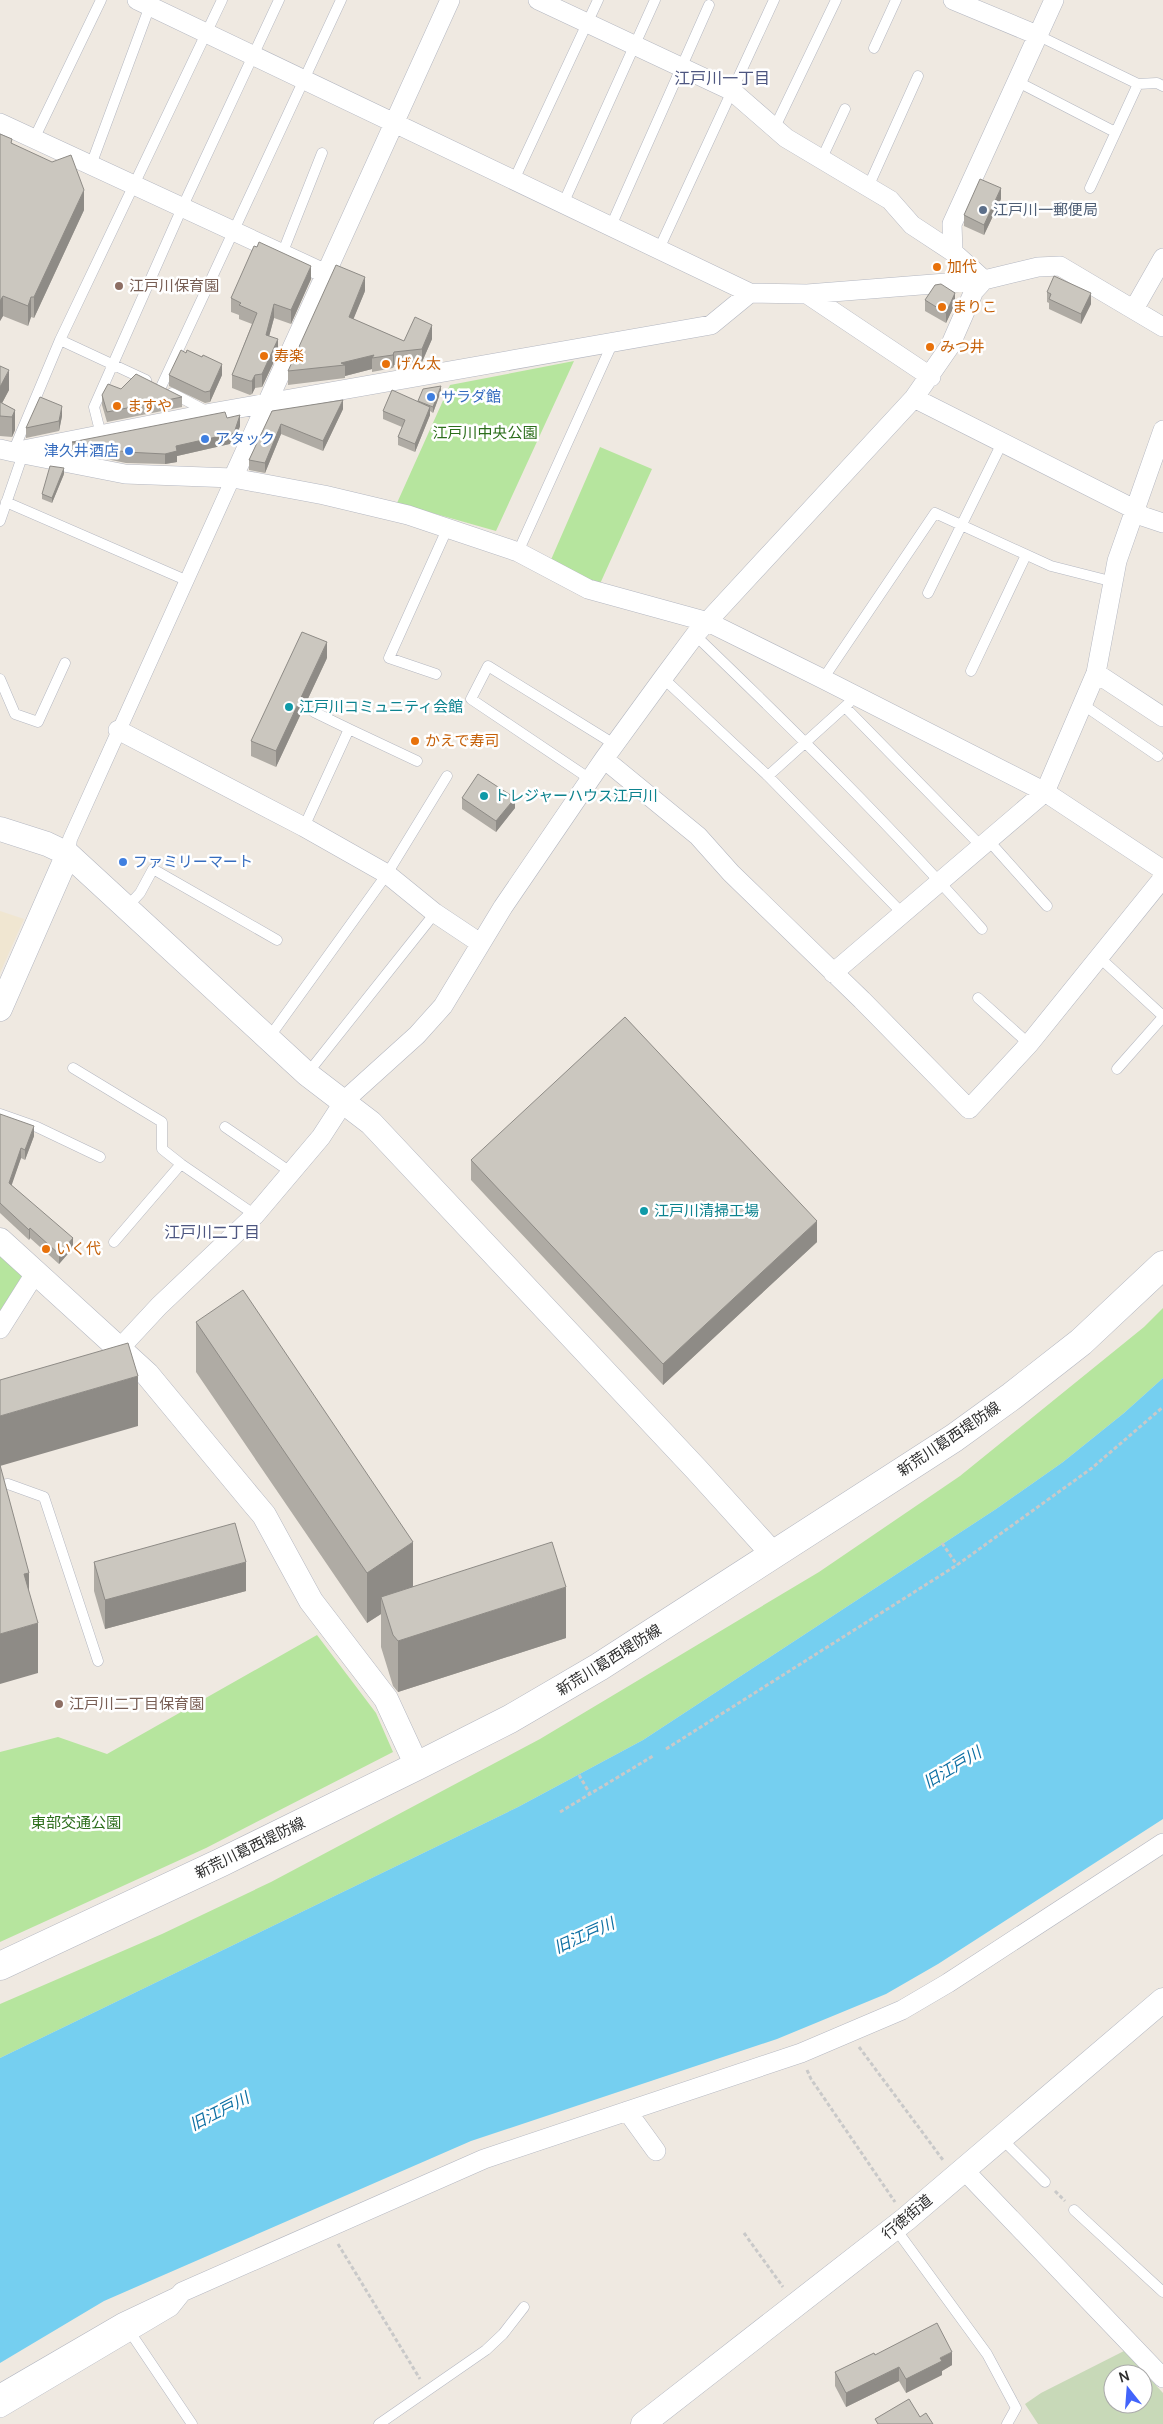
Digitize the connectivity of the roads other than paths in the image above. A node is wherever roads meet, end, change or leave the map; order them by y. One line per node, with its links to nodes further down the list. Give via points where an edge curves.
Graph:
1 (101, 0): 34 (lane)
2 (222, 0): 17 (lane)
3 (279, 0): 21 (lane)
4 (341, 0): 24 (lane)
5 (450, 0): 31 (street)
6 (538, 0): 16 (street)
7 (598, 0): 16 (lane)
8 (654, 0): 19 (lane)
9 (774, 0): 28 (lane)
10 (836, 0): 32 (lane)
11 (896, 0): 20 (lane)
12 (955, 0): 18 (street)
13 (1054, 0): 18 (street)
14 (147, 2): 17 (street); 37 (lane)
15 (709, 5): 22 (lane)
16 (588, 23): 19 (street); 38 (lane)
17 (206, 33): 21 (street); 39 (lane)
18 (1037, 35): 25 (street); 26 (lane)
19 (635, 45): 22 (street); 42 (lane)
20 (874, 48)
21 (254, 56): 24 (street); 43 (lane)
22 (680, 66): 28 (street); 44 (lane)
23 (918, 76): 40 (lane)
24 (304, 80): 31 (street); 45 (lane)
25 (1016, 81): 33 (lane); 47 (street, via 952,224)
26 (1138, 84): 27 (lane, via 1157,83); 33 (lane)
27 (1163, 86)
28 (732, 91): 32 (street); 46 (lane)
29 (845, 109): 36 (lane)
30 (0, 123): 34 (street)
31 (394, 123): 38 (street); 50 (street)
32 (775, 127): 36 (street, via 786,138)
33 (1115, 132): 41 (lane)
34 (34, 139): 37 (street)
35 (322, 153): 48 (lane)
36 (822, 158): 40 (street)
37 (91, 165): 39 (street)
38 (514, 180): 42 (street)
39 (134, 185): 43 (street); 56 (lane)
40 (869, 185): 47 (street, via 890,200 912,225)
41 (1090, 188)
42 (563, 204): 44 (street)
43 (182, 208): 45 (street); 58 (lane)
44 (611, 226): 46 (street)
45 (233, 231): 48 (street); 60 (lane)
46 (659, 249): 52 (street)
47 (953, 252): 51 (street)
48 (282, 254): 50 (street)
49 (1163, 258): 54 (street)
50 (326, 274): 62 (street)
51 (984, 280): 53 (street); 54 (street, via 1038,267 1060,266); 59 (street, via 974,291 950,346)
52 (750, 293): 53 (street); 57 (street, via 711,325)
53 (807, 294): 59 (street)
54 (1134, 309): 55 (street)
55 (1163, 327)
56 (60, 340): 58 (lane); 67 (lane)
57 (613, 342): 62 (street); 76 (lane)
58 (113, 365): 60 (lane); 65 (lane, via 94,406)
59 (930, 377): 61 (street)
60 (161, 388): 63 (lane)
61 (914, 398): 66 (street); 81 (street)
62 (266, 404): 63 (street); 69 (street)
63 (211, 413): 65 (street)
64 (1163, 430): 68 (street)
65 (101, 435): 67 (street)
66 (1002, 443): 71 (street); 74 (lane)
67 (12, 451): 69 (street, via 125,474); 70 (lane)
68 (1158, 457): 71 (street)
69 (233, 478): 75 (street, via 324,495); 78 (street)
70 (6, 502): 72 (lane); 78 (lane)
71 (1134, 509): 73 (street, via 1142,516); 79 (street, via 1117,561)
72 (0, 521)
73 (1163, 523)
74 (963, 525): 77 (lane); 80 (lane); 88 (lane, via 935,513)
75 (448, 527): 76 (street); 85 (lane, via 389,658)
76 (518, 552): 81 (street, via 588,589)
77 (1026, 555): 79 (lane, via 1050,566); 83 (lane)
78 (188, 580): 94 (street)
79 (1114, 582): 84 (street)
80 (928, 593)
81 (702, 629): 86 (street); 88 (street); 95 (lane)
82 (64, 663): 87 (lane, via 38,722 15,714)
83 (971, 671)
84 (1096, 673): 90 (street); 92 (street)
85 (436, 674)
86 (663, 678): 96 (street); 100 (lane)
87 (0, 679)
88 (823, 679): 89 (street)
89 (851, 701): 95 (lane); 102 (street); 105 (lane)
90 (1082, 704): 97 (lane); 102 (street)
91 (314, 712): 93 (lane)
92 (1163, 717)
93 (348, 729): 98 (lane); 103 (lane)
94 (118, 730): 103 (street); 106 (street, via 70,840)
95 (806, 742): 100 (lane); 110 (lane)
96 (609, 752): 101 (street); 101 (lane, via 488,666 471,699); 119 (street, via 698,836)
97 (1158, 756)
98 (417, 761)
99 (447, 776): 108 (lane)
100 (768, 776): 114 (lane)
101 (590, 779): 117 (street)
102 (1045, 792): 105 (street); 107 (street)
103 (304, 827): 108 (street)
104 (0, 828): 106 (street)
105 (985, 844): 110 (street); 111 (lane)
106 (68, 854): 112 (street); 121 (street)
107 (1163, 870)
108 (387, 874): 113 (street); 123 (lane)
109 (1163, 878): 118 (street)
110 (941, 882): 114 (street); 115 (lane)
111 (1047, 906)
112 (127, 908): 116 (lane, via 140,893 153,868); 123 (street)
113 (435, 913): 117 (street); 127 (lane)
114 (904, 914): 119 (street)
115 (982, 929)
116 (277, 940)
117 (480, 943): 128 (street, via 444,1006)
118 (1100, 958): 122 (lane); 124 (street)
119 (833, 974): 124 (street, via 969,1108)
120 (978, 998): 124 (lane)
121 (0, 1009)
122 (1163, 1016): 126 (lane)
123 (268, 1039): 127 (street)
124 (1029, 1044)
125 (73, 1068): 132 (lane, via 162,1122 162,1150)
126 (1117, 1069)
127 (307, 1074): 128 (street)
128 (345, 1100): 133 (street); 142 (street, via 474,1230)
129 (0, 1114): 131 (lane, via 37,1127)
130 (225, 1127): 133 (lane)
131 (100, 1157)
132 (181, 1164): 134 (lane); 136 (lane)
133 (292, 1173): 134 (street)
134 (255, 1215): 140 (street, via 173,1292)
135 (0, 1240): 138 (street)
136 (114, 1242)
137 (1163, 1265): 142 (main road, 新荒川葛西堤防線, via 1081,1342 1012,1396 954,1438)
138 (36, 1272): 139 (street); 140 (street)
139 (0, 1329)
140 (120, 1348): 144 (street, via 147,1374 264,1516 311,1601 386,1699)
141 (0, 1485): 143 (lane, via 8,1484 44,1497)
142 (773, 1554): 144 (main road, 新荒川葛西堤防線, via 584,1676 510,1719)
143 (98, 1661)
144 (416, 1766): 146 (main road, 新荒川葛西堤防線)
145 (1163, 1843): 148 (street, via 964,1974 902,2010 801,2053)
146 (0, 1966)
147 (1163, 2001): 149 (street, 行徳街道)
148 (627, 2111): 150 (street); 155 (street, via 484,2159)
149 (1001, 2138): 151 (street, 行徳街道); 152 (lane)
150 (656, 2151)
151 (960, 2173): 154 (street, 行徳街道); 159 (street)
152 (1046, 2182)
153 (1074, 2210): 156 (lane)
154 (901, 2223): 162 (street, 行徳街道); 165 (lane, via 987,2354 1016,2408)
155 (182, 2292): 158 (street, via 170,2307); 160 (street, via 122,2320)
156 (1163, 2292)
157 (524, 2307): 164 (lane, via 486,2350)
158 (130, 2332): 161 (street); 163 (lane)
159 (1163, 2378)
160 (0, 2391)
161 (0, 2408)
162 (650, 2422)
163 (192, 2424)
164 (379, 2424)
165 (1007, 2424)

